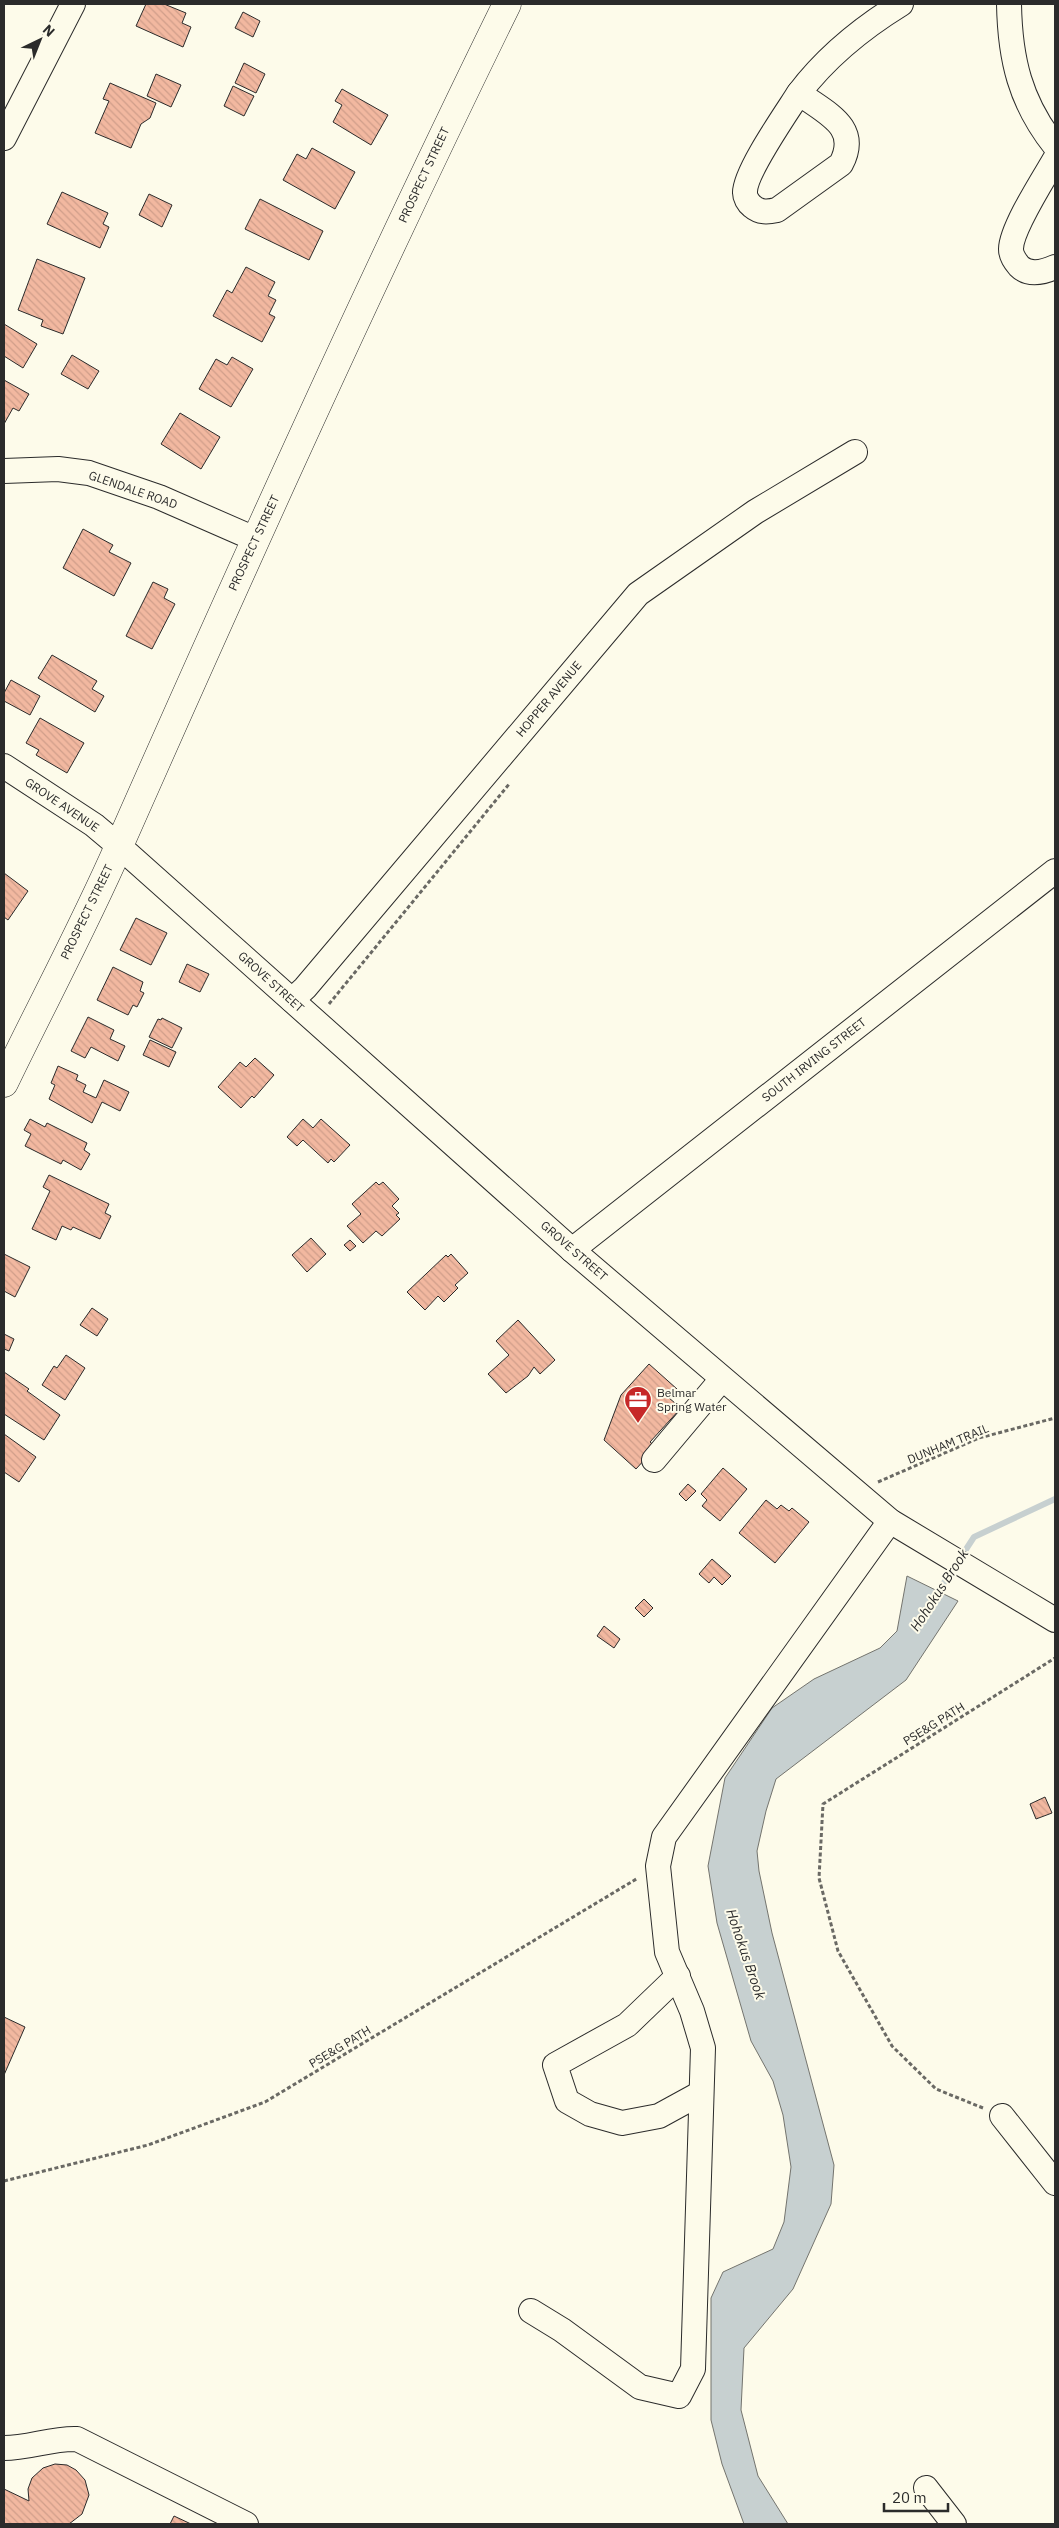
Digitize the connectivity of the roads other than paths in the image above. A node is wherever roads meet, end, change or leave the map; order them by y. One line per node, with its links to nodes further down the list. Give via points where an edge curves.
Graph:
1 (73, 4): 6 (street)
2 (507, 4): 12 (main road, PROSPECT STREET)
3 (901, 4): 5 (street, via 869,24 839,49)
4 (1008, 4): 7 (street, via 1009,40 1015,70 1026,100)
5 (799, 93): 5 (street, via 746,183 745,193 756,210 777,210 841,164 847,153 848,140 840,124)
6 (4, 138)
7 (1055, 146)
8 (1055, 159): 9 (street, via 1031,201 1011,249 1014,260 1022,269 1033,273)
9 (1055, 267)
10 (855, 452): 16 (street, HOPPER AVENUE, via 755,512 638,594)
11 (4, 471): 12 (street, GLENDALE ROAD, via 58,469 89,473 159,498)
12 (255, 539): 14 (main road, PROSPECT STREET)
13 (4, 766): 14 (street, GROVE AVENUE)
14 (119, 846): 16 (street, GROVE STREET); 17 (main road, PROSPECT STREET)
15 (1055, 871): 18 (street, SOUTH IRVING STREET)
16 (292, 1000): 18 (street, GROVE STREET)
17 (4, 1083)
18 (572, 1250): 19 (street, GROVE STREET)
19 (722, 1379): 20 (street); 21 (street, GROVE STREET)
20 (654, 1460)
21 (890, 1521): 22 (street, GROVE STREET); 23 (street, via 664,1836 658,1866 668,1952)
22 (1055, 1620)
23 (678, 1976): 24 (street, via 703,2048); 24 (street, via 627,2025 555,2065 567,2100 590,2114 622,2122 659,2116)
24 (701, 2093): 27 (street, via 695,2342 693,2369 679,2396 640,2387)
25 (1002, 2116): 26 (street)
26 (1055, 2183)
27 (531, 2311)
28 (4, 2448): 30 (street, via 20,2448 59,2438 77,2439)
29 (926, 2488): 31 (street)
30 (246, 2524)
31 (954, 2524)

